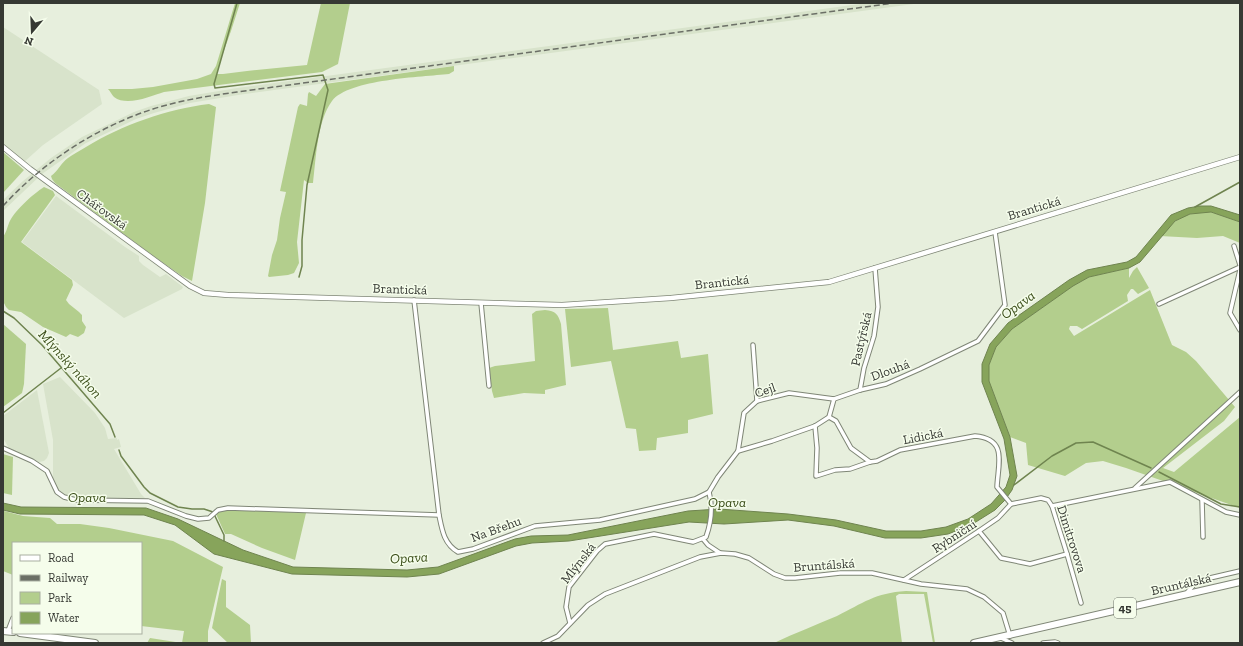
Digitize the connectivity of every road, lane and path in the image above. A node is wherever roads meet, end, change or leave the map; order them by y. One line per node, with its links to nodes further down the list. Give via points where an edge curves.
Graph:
1 (3, 147): 7 (street, Chářovská)
2 (1240, 157): 3 (street, Brantická)
3 (995, 232): 6 (street, Brantická); 14 (street, Dlouhá, via 1005,305 978,341 886,384)
4 (1234, 246): 5 (street)
5 (1240, 267): 10 (street); 11 (street, via 1230,313)
6 (875, 268): 9 (street, Brantická, via 830,282 671,298 562,305); 14 (street, Pastýřská, via 878,307 874,336)
7 (190, 286): 8 (street, Brantická, via 204,293 228,295)
8 (414, 300): 9 (street, Brantická); 28 (street)
9 (481, 303): 13 (street)
10 (1160, 304)
11 (1240, 330)
12 (753, 345): 17 (street)
13 (489, 386)
14 (860, 390): 16 (street, Dlouhá)
15 (1240, 392): 23 (street)
16 (834, 399): 17 (street, Cejl, via 789,393); 18 (street)
17 (756, 401): 21 (street, Cejl, via 744,413)
18 (829, 418): 19 (street); 22 (street, via 836,421 850,448)
19 (815, 426): 21 (street); 22 (street, via 816,476)
20 (3, 448): 28 (street, via 47,471 54,488 64,497 76,500 148,501 198,519 205,519 218,510 228,508)
21 (738, 451): 24 (street)
22 (870, 462): 26 (street, Lidická, via 900,450 975,436 984,437 992,440 999,449 997,487)
23 (1134, 489): 25 (street, via 1170,482); 27 (street)
24 (709, 492): 28 (street, Na Břehu, via 695,499 600,520 535,526 458,552 443,536); 32 (street, via 712,502 710,527)
25 (1202, 500): 29 (street, via 1226,512); 31 (street)
26 (1009, 502): 27 (street, Dimitrovova, via 1041,498 1048,500); 30 (street, Rybniční, via 998,518)
27 (1052, 506): 34 (street, Dimitrovova)
28 (439, 515)
29 (1240, 515)
30 (979, 531): 34 (street, via 1001,558 1030,564); 36 (street, Rybniční)
31 (1203, 537)
32 (703, 538): 33 (street, via 708,545); 41 (street, Mlýnská, via 693,542 654,534 605,544 569,587 566,608)
33 (721, 553): 36 (street, Bruntálská, via 749,558 785,578 872,573); 41 (street, Bruntálská, via 700,557 605,594 588,605)
34 (1067, 554): 39 (street, Dimitrovova)
35 (1240, 570): 38 (street, via 1197,581)
36 (904, 580): 44 (street, Bruntálská, via 967,589 984,597 1003,613)
37 (1240, 582): 38 (main road, Bruntálská / 45)
38 (1186, 594): 44 (main road, Bruntálská / 45)
39 (1081, 603)
40 (12, 621): 42 (street)
41 (570, 623): 46 (street, Bruntálská)
42 (8, 631)
43 (28, 634): 47 (main road)
44 (1010, 636): 45 (main road, Bruntálská / 45)
45 (1001, 638): 49 (main road, Bruntálská / 45); 50 (street)
46 (548, 642): 48 (street, Bruntálská)
47 (95, 643)
48 (543, 643)
49 (974, 643)
50 (1012, 643)
51 (1043, 643): 52 (street)
52 (1058, 643)

